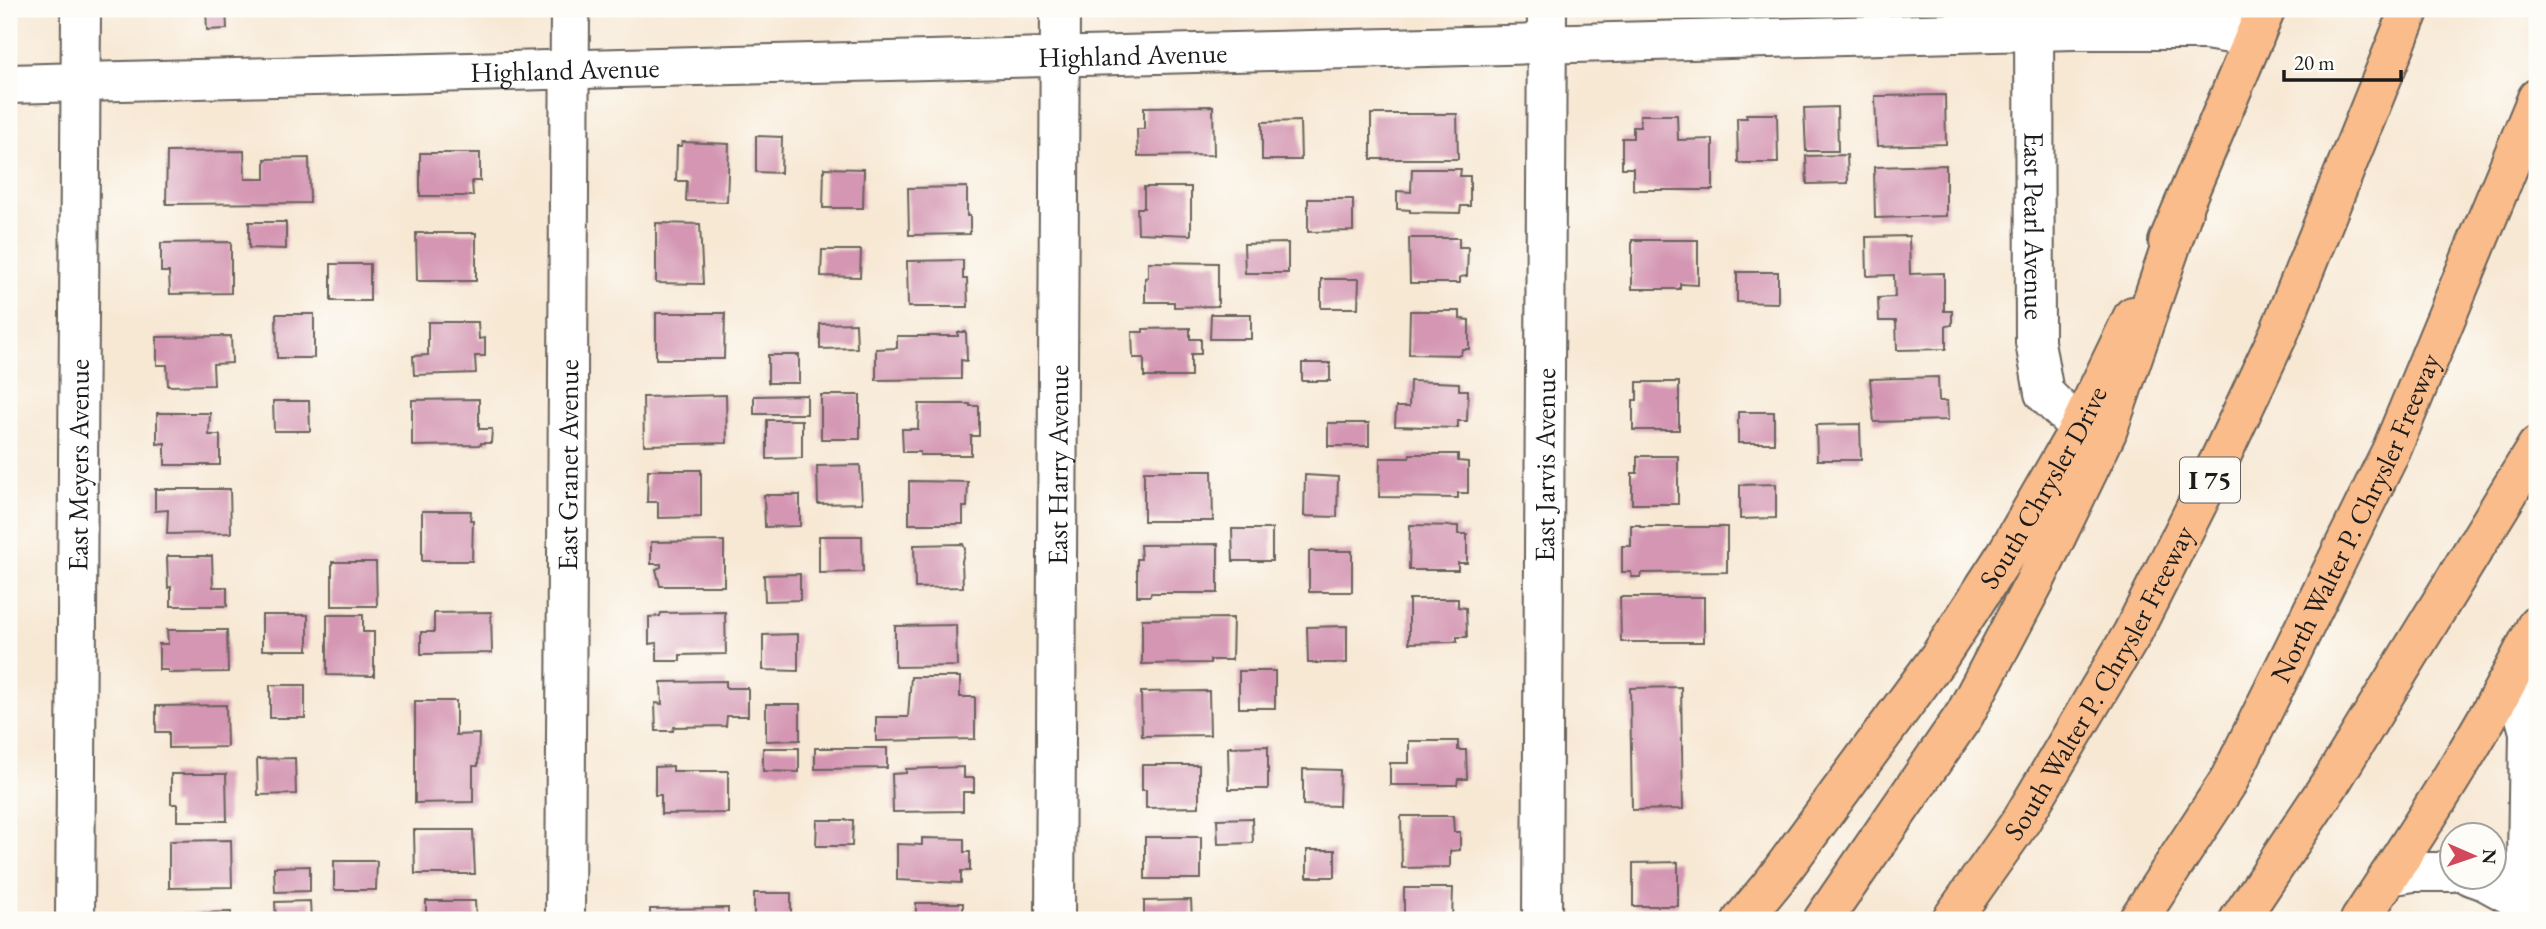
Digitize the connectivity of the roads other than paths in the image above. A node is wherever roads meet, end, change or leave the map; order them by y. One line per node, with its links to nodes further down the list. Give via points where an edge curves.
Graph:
1 (81, 9): 10 (street, East Meyers Avenue)
2 (570, 9): 9 (street, East Granet Avenue)
3 (1060, 9): 8 (street, East Harry Avenue)
4 (2410, 9): 28 (main road, South Walter P. Chrysler Freeway / I 75, via 2279,333 2132,634 2021,821)
5 (2034, 20): 6 (street, Highland Avenue, via 2206,30); 7 (street, Highland Avenue); 14 (street, East Pearl Avenue, via 2035,342 2044,393)
6 (2260, 23): 13 (main road, South Chrysler Drive)
7 (1547, 27): 8 (street, Highland Avenue); 25 (street, East Jarvis Avenue)
8 (1059, 57): 9 (street, Highland Avenue); 24 (street, East Harry Avenue)
9 (570, 71): 10 (street, Highland Avenue); 23 (street, East Granet Avenue)
10 (80, 82): 11 (street, Highland Avenue); 22 (street, East Meyers Avenue)
11 (9, 84)
12 (2537, 98): 29 (main road, North Walter P. Chrysler Freeway, via 2392,452 2228,782)
13 (2183, 211): 14 (main road, South Chrysler Drive); 27 (main road, via 2107,432 2034,583 1965,714)
14 (2079, 428): 26 (main road, South Chrysler Drive, via 2008,551 1939,657)
15 (2537, 446): 30 (main road, via 2347,756)
16 (2537, 624): 17 (main road)
17 (2513, 673): 19 (main road); 21 (street, via 2529,732 2527,862)
18 (2438, 872): 19 (street)
19 (2389, 876): 31 (main road)
20 (2496, 890): 21 (street)
21 (2519, 910)
22 (75, 920)
23 (565, 920)
24 (1055, 920)
25 (1542, 920)
26 (1742, 920)
27 (1823, 920)
28 (1951, 920)
29 (2138, 920)
30 (2239, 920)
31 (2360, 920)

